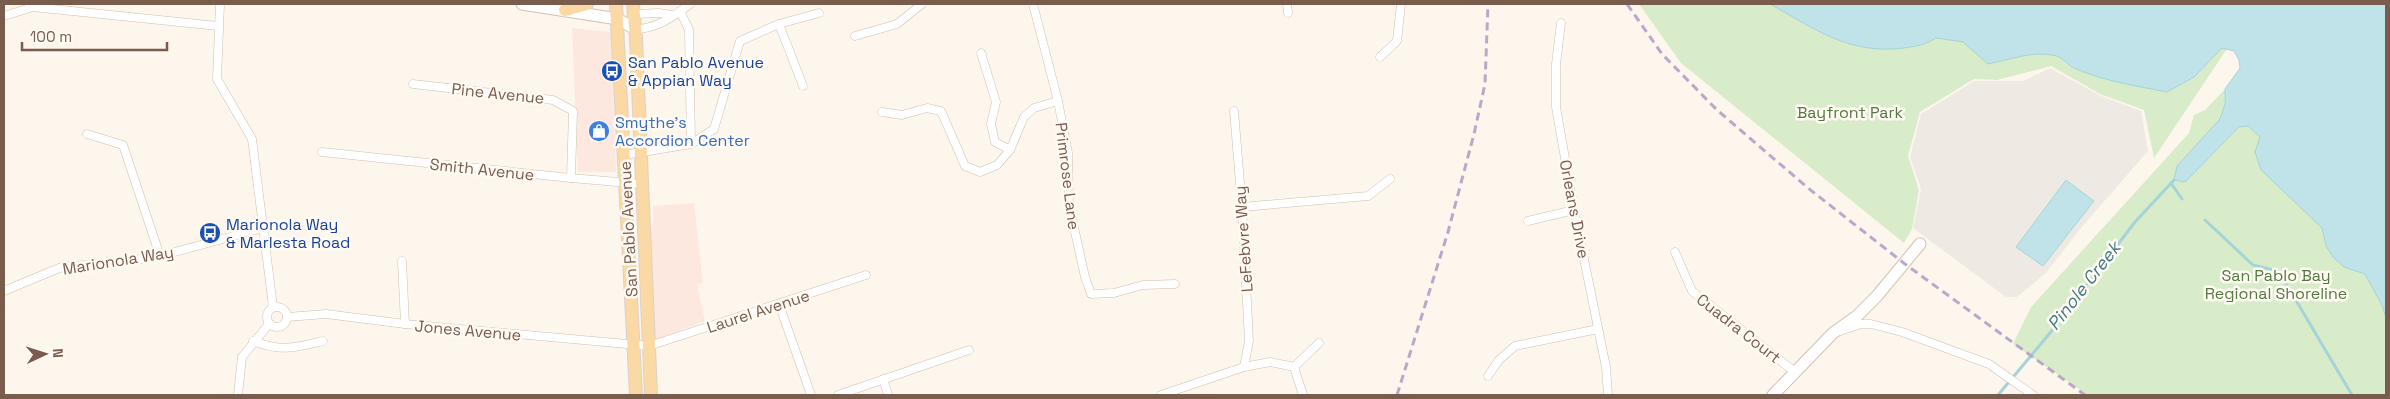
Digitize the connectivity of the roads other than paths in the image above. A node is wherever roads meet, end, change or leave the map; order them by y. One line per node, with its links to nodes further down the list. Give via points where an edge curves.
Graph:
1 (220, 4): 20 (street)
2 (522, 4): 11 (street)
3 (587, 4): 11 (main road)
4 (616, 4): 17 (main road, San Pablo Avenue)
5 (690, 4): 12 (street)
6 (922, 4): 22 (street, via 897,24)
7 (1032, 4): 27 (street, Primrose Lane)
8 (1288, 4): 14 (street)
9 (1401, 4): 24 (street, via 1397,41)
10 (633, 9): 15 (street); 17 (street); 21 (main road, San Pablo Avenue)
11 (565, 10): 17 (street)
12 (680, 12): 15 (street); 31 (street, via 689,30)
13 (819, 13): 19 (street)
14 (1288, 13)
15 (671, 15): 21 (street, via 661,24)
16 (4, 16): 20 (street, via 33,7)
17 (618, 19): 21 (street); 35 (main road, San Pablo Avenue)
18 (1561, 23): 41 (street, Orleans Drive, via 1556,64 1556,107)
19 (779, 24): 26 (street); 31 (street, via 740,41 714,129)
20 (218, 26): 43 (street, via 218,79 252,140)
21 (636, 29): 34 (main road, San Pablo Avenue)
22 (855, 36)
23 (981, 53): 32 (street, via 996,102 991,124 995,142)
24 (1380, 57)
25 (413, 84): 36 (street, Pine Avenue, via 554,100 573,111)
26 (803, 86)
27 (1058, 101): 32 (street, via 1034,108 1024,117); 49 (street, Primrose Lane, via 1068,153 1069,206 1091,294 1114,293 1144,285)
28 (1234, 111): 40 (street, LeFebvre Way)
29 (882, 112): 32 (street, via 902,115 927,108 941,111 965,166 980,172 997,165)
30 (87, 134): 46 (street, via 122,144)
31 (691, 144): 34 (street)
32 (1010, 150)
33 (322, 152): 36 (street, Smith Avenue)
34 (642, 153): 35 (street); 39 (main road, San Pablo Avenue)
35 (624, 155): 38 (main road, San Pablo Avenue)
36 (571, 178): 38 (street, Smith Avenue)
37 (1390, 179): 40 (street, via 1368,196)
38 (626, 183): 39 (street, Smith Avenue); 61 (main road, San Pablo Avenue)
39 (642, 184): 62 (main road, San Pablo Avenue)
40 (1242, 207): 64 (street, LeFebvre Way, via 1249,341)
41 (1574, 210): 42 (street); 56 (street, Orleans Drive)
42 (1528, 221)
43 (263, 228): 46 (street, Marionola Way); 52 (street)
44 (1920, 244): 57 (street, via 1878,296)
45 (1675, 252): 66 (street, Cuadra Court, via 1692,291)
46 (160, 256): 50 (street, Marionola Way, via 110,264 64,266)
47 (402, 261): 55 (street)
48 (866, 275): 51 (street, Laurel Avenue)
49 (1175, 284)
50 (4, 291)
51 (779, 304): 62 (street, Laurel Avenue); 72 (street)
52 (273, 307): 53 (street, via 282,308); 54 (street, via 267,314)
53 (287, 317): 54 (street, via 281,326); 55 (street, Jones Avenue, via 326,314)
54 (269, 324): 58 (street)
55 (405, 324): 61 (street, Jones Avenue)
56 (1598, 329): 67 (street, via 1515,346 1499,360); 77 (street, Orleans Drive)
57 (1834, 333): 66 (street); 79 (street, via 1861,324 1902,332 1989,364)
58 (253, 341): 59 (street, via 288,349); 69 (street, via 242,357)
59 (323, 341)
60 (1319, 343): 65 (street)
61 (634, 345): 62 (street, Jones Avenue); 70 (main road, San Pablo Avenue)
62 (649, 346): 71 (main road, San Pablo Avenue)
63 (969, 350): 68 (street)
64 (1244, 367): 65 (street, via 1270,362); 75 (street)
65 (1294, 367): 76 (street)
66 (1796, 372): 78 (street)
67 (1488, 376)
68 (883, 379): 73 (street); 74 (street)
69 (238, 395)
70 (636, 395)
71 (651, 395)
72 (811, 395)
73 (838, 395)
74 (888, 395)
75 (1161, 395)
76 (1303, 395)
77 (1608, 395)
78 (1773, 395)
79 (2033, 395)

